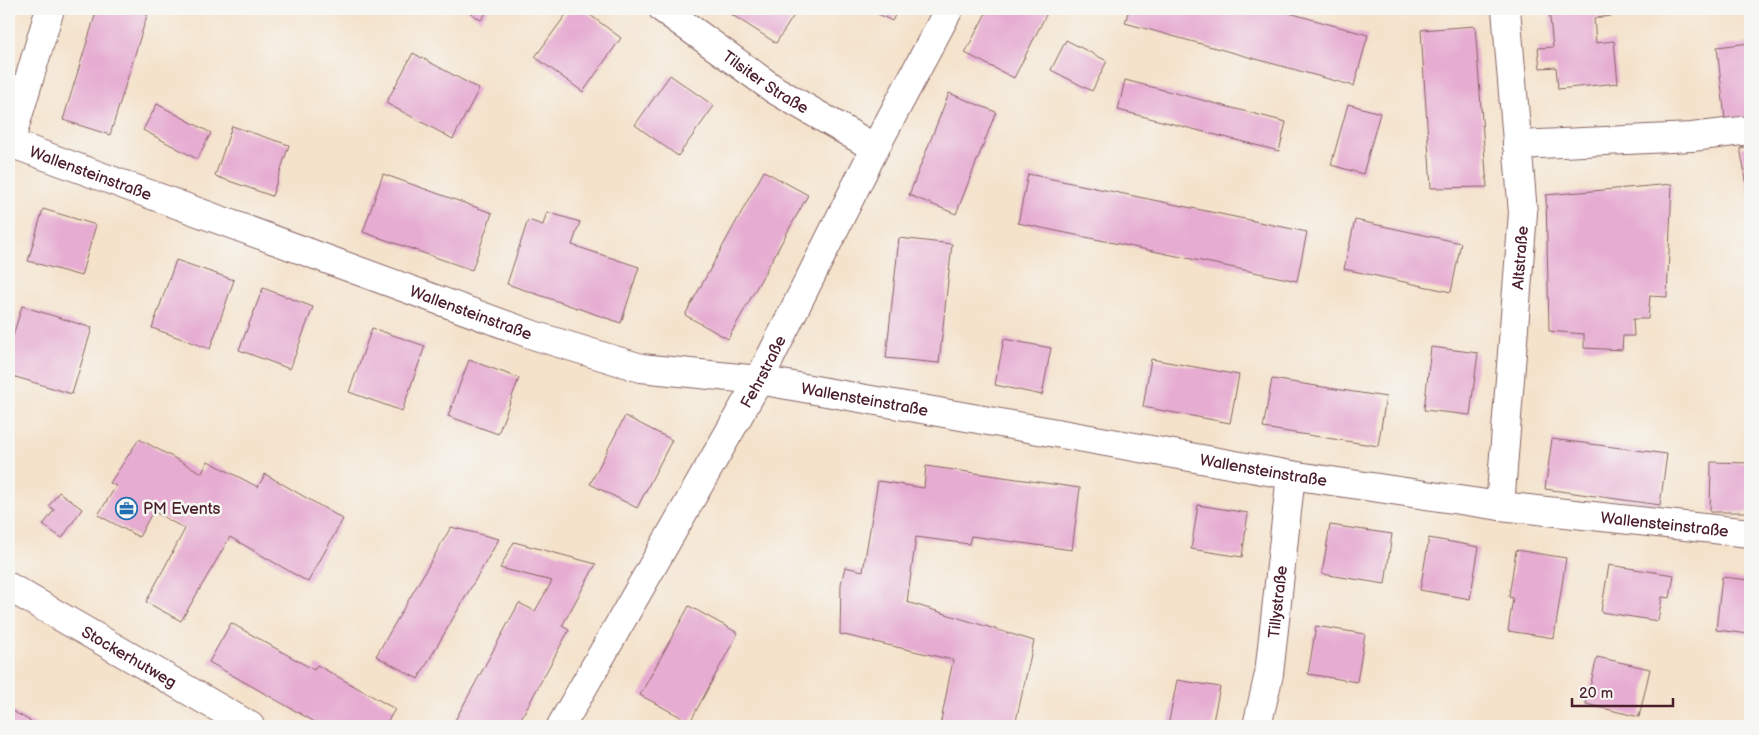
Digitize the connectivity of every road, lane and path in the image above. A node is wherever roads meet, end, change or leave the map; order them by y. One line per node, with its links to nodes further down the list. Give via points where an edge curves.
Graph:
1 (50, 9): 6 (street)
2 (663, 9): 8 (street, Tilsiter Straße, via 775,90)
3 (949, 9): 8 (street, Fehrstraße)
4 (1506, 9): 7 (street, Altstraße)
5 (1750, 130): 7 (street, via 1692,137)
6 (9, 144): 9 (street, Wallensteinstraße, via 536,336 641,368)
7 (1518, 145): 11 (street, Altstraße, via 1522,213)
8 (875, 148): 9 (street, Fehrstraße)
9 (759, 380): 10 (street, Wallensteinstraße); 15 (street, Fehrstraße)
10 (1291, 475): 11 (street, Wallensteinstraße); 16 (street, Tillystraße, via 1269,674)
11 (1500, 506): 12 (street, Wallensteinstraße)
12 (1750, 533)
13 (9, 587): 14 (street, Stockerhutweg)
14 (250, 726)
15 (561, 726)
16 (1257, 726)

